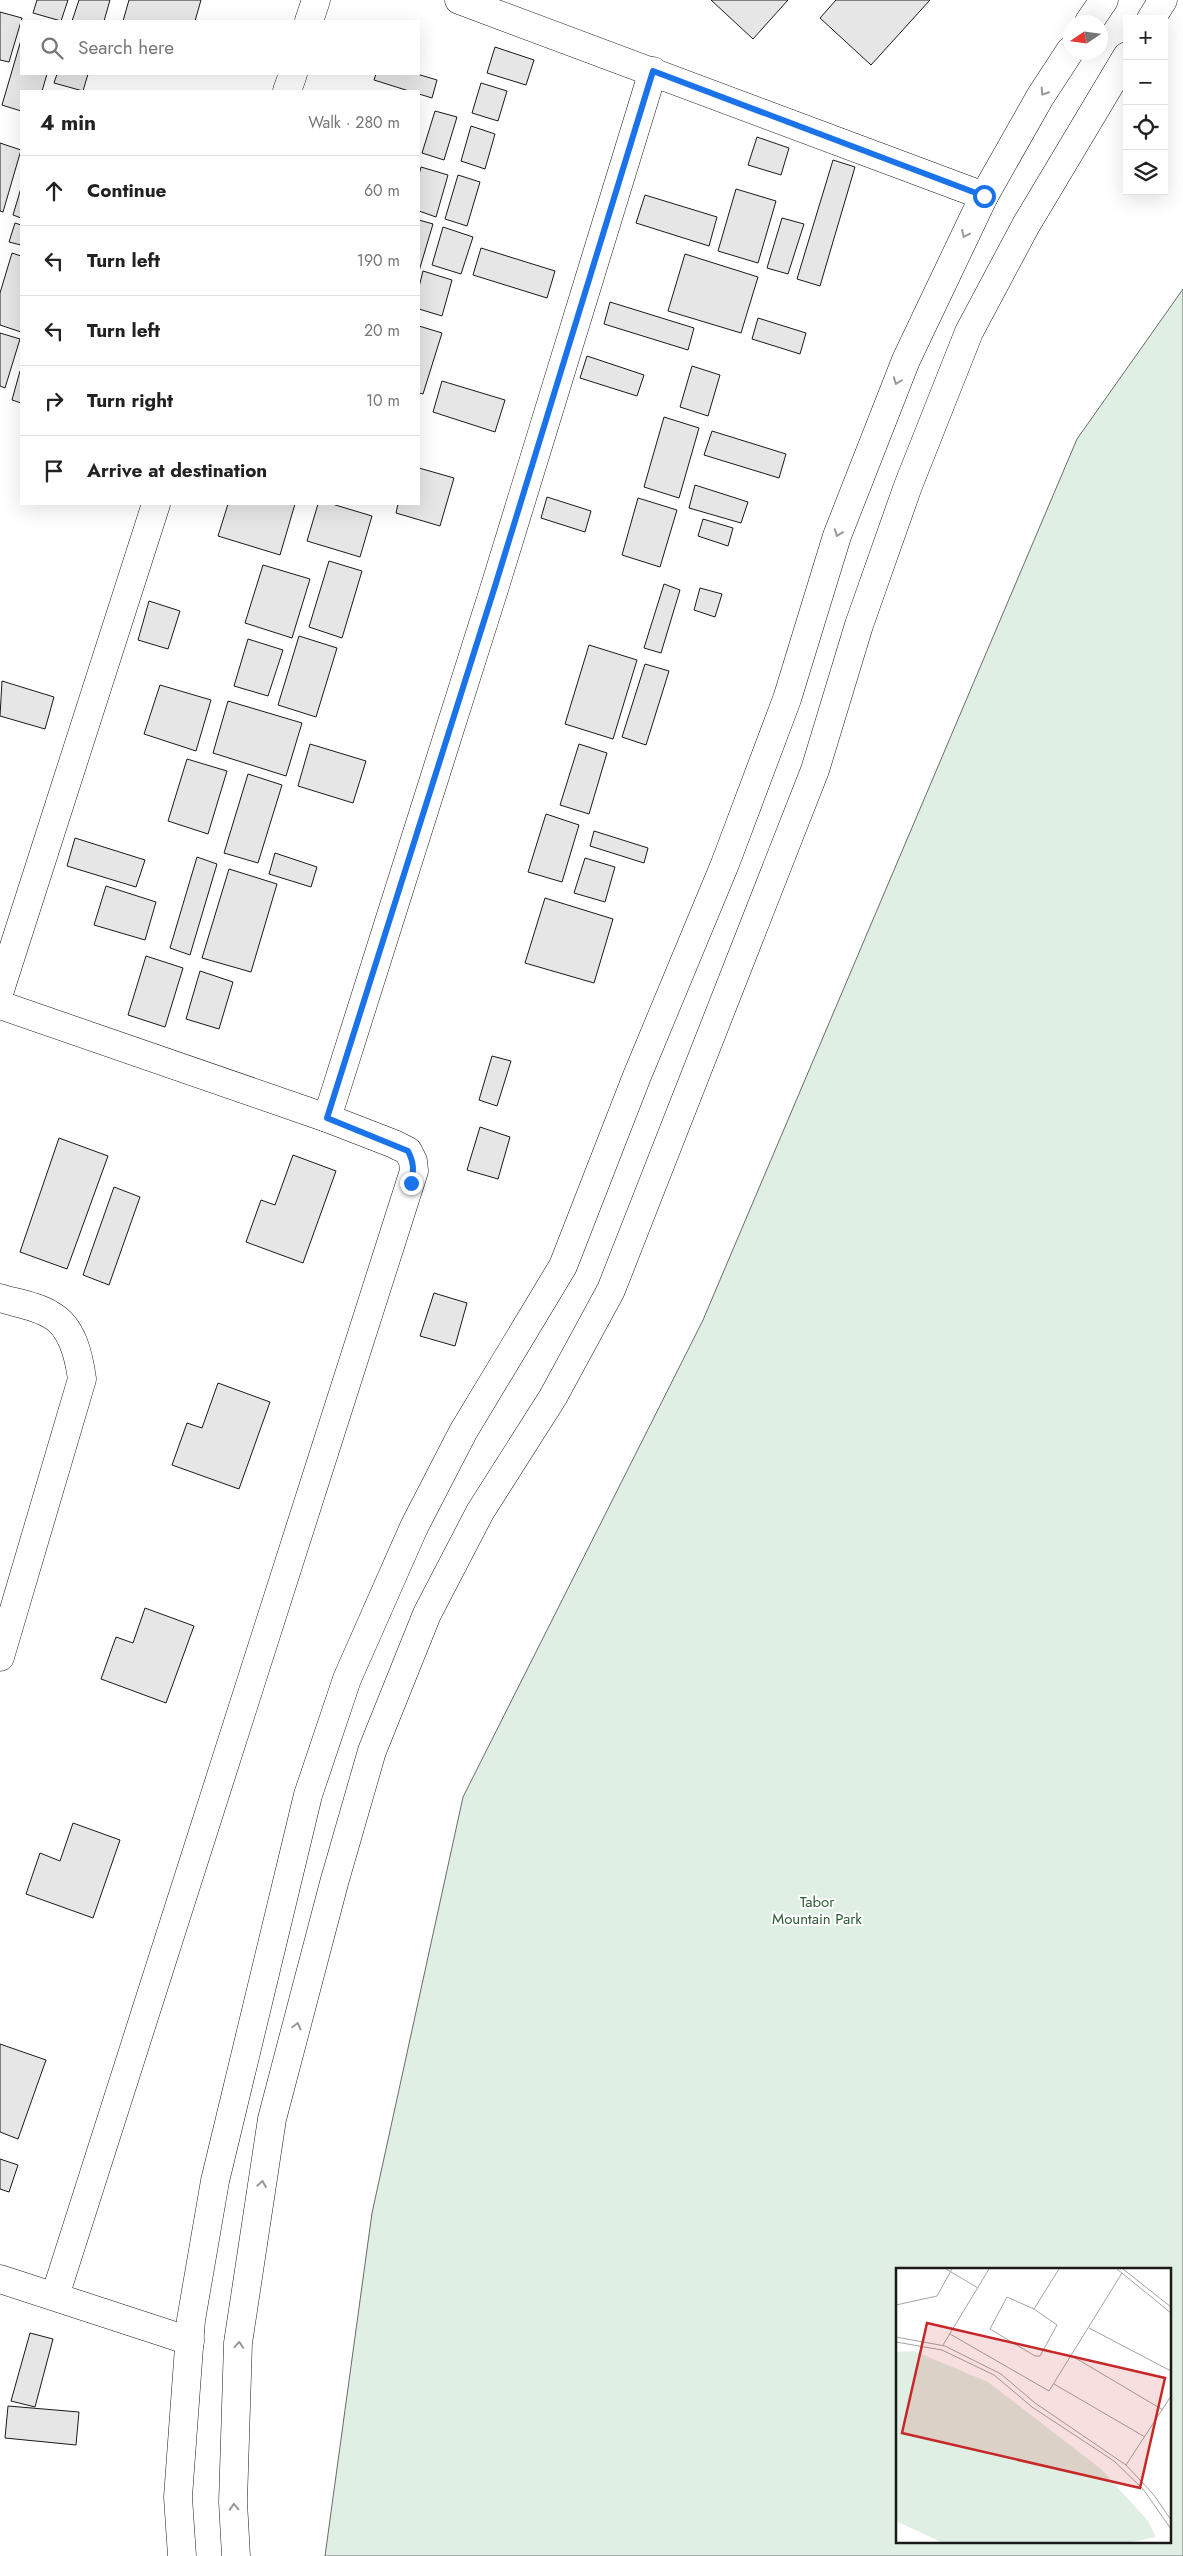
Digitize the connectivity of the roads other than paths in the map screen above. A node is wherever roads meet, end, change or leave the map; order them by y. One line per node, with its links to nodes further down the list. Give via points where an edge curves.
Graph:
1 (316, 0): 7 (street)
2 (459, 0): 10 (street)
3 (1104, 0): 5 (street)
4 (1163, 0): 6 (street)
5 (1094, 15)
6 (1154, 15)
7 (309, 20)
8 (1064, 60): 13 (street, one-way to 13)
9 (1125, 60): 24 (street, one-way to 9, via 233,2502 238,2343 272,2119 372,1751 431,1606 480,1512 553,1397 610,1290 815,770 878,569 969,332 1026,225)
10 (653, 71): 13 (street); 17 (street)
11 (293, 75): 12 (street)
12 (287, 90)
13 (984, 196): 22 (street, one-way to 22, via 906,360 837,536 787,700 725,864 563,1266 462,1432 414,1527 347,1679 308,1795 257,1998 215,2181)
14 (156, 505): 15 (street)
15 (0, 990)
16 (0, 1005): 17 (street)
17 (327, 1118): 21 (street, via 408,1151 414,1171)
18 (0, 1298): 19 (street, via 52,1315 68,1331 79,1357 82,1379)
19 (0, 1657)
20 (0, 2279): 21 (street)
21 (55, 2296): 22 (street)
22 (190, 2341): 23 (street, via 178,2497)
23 (182, 2556)
24 (236, 2556)

